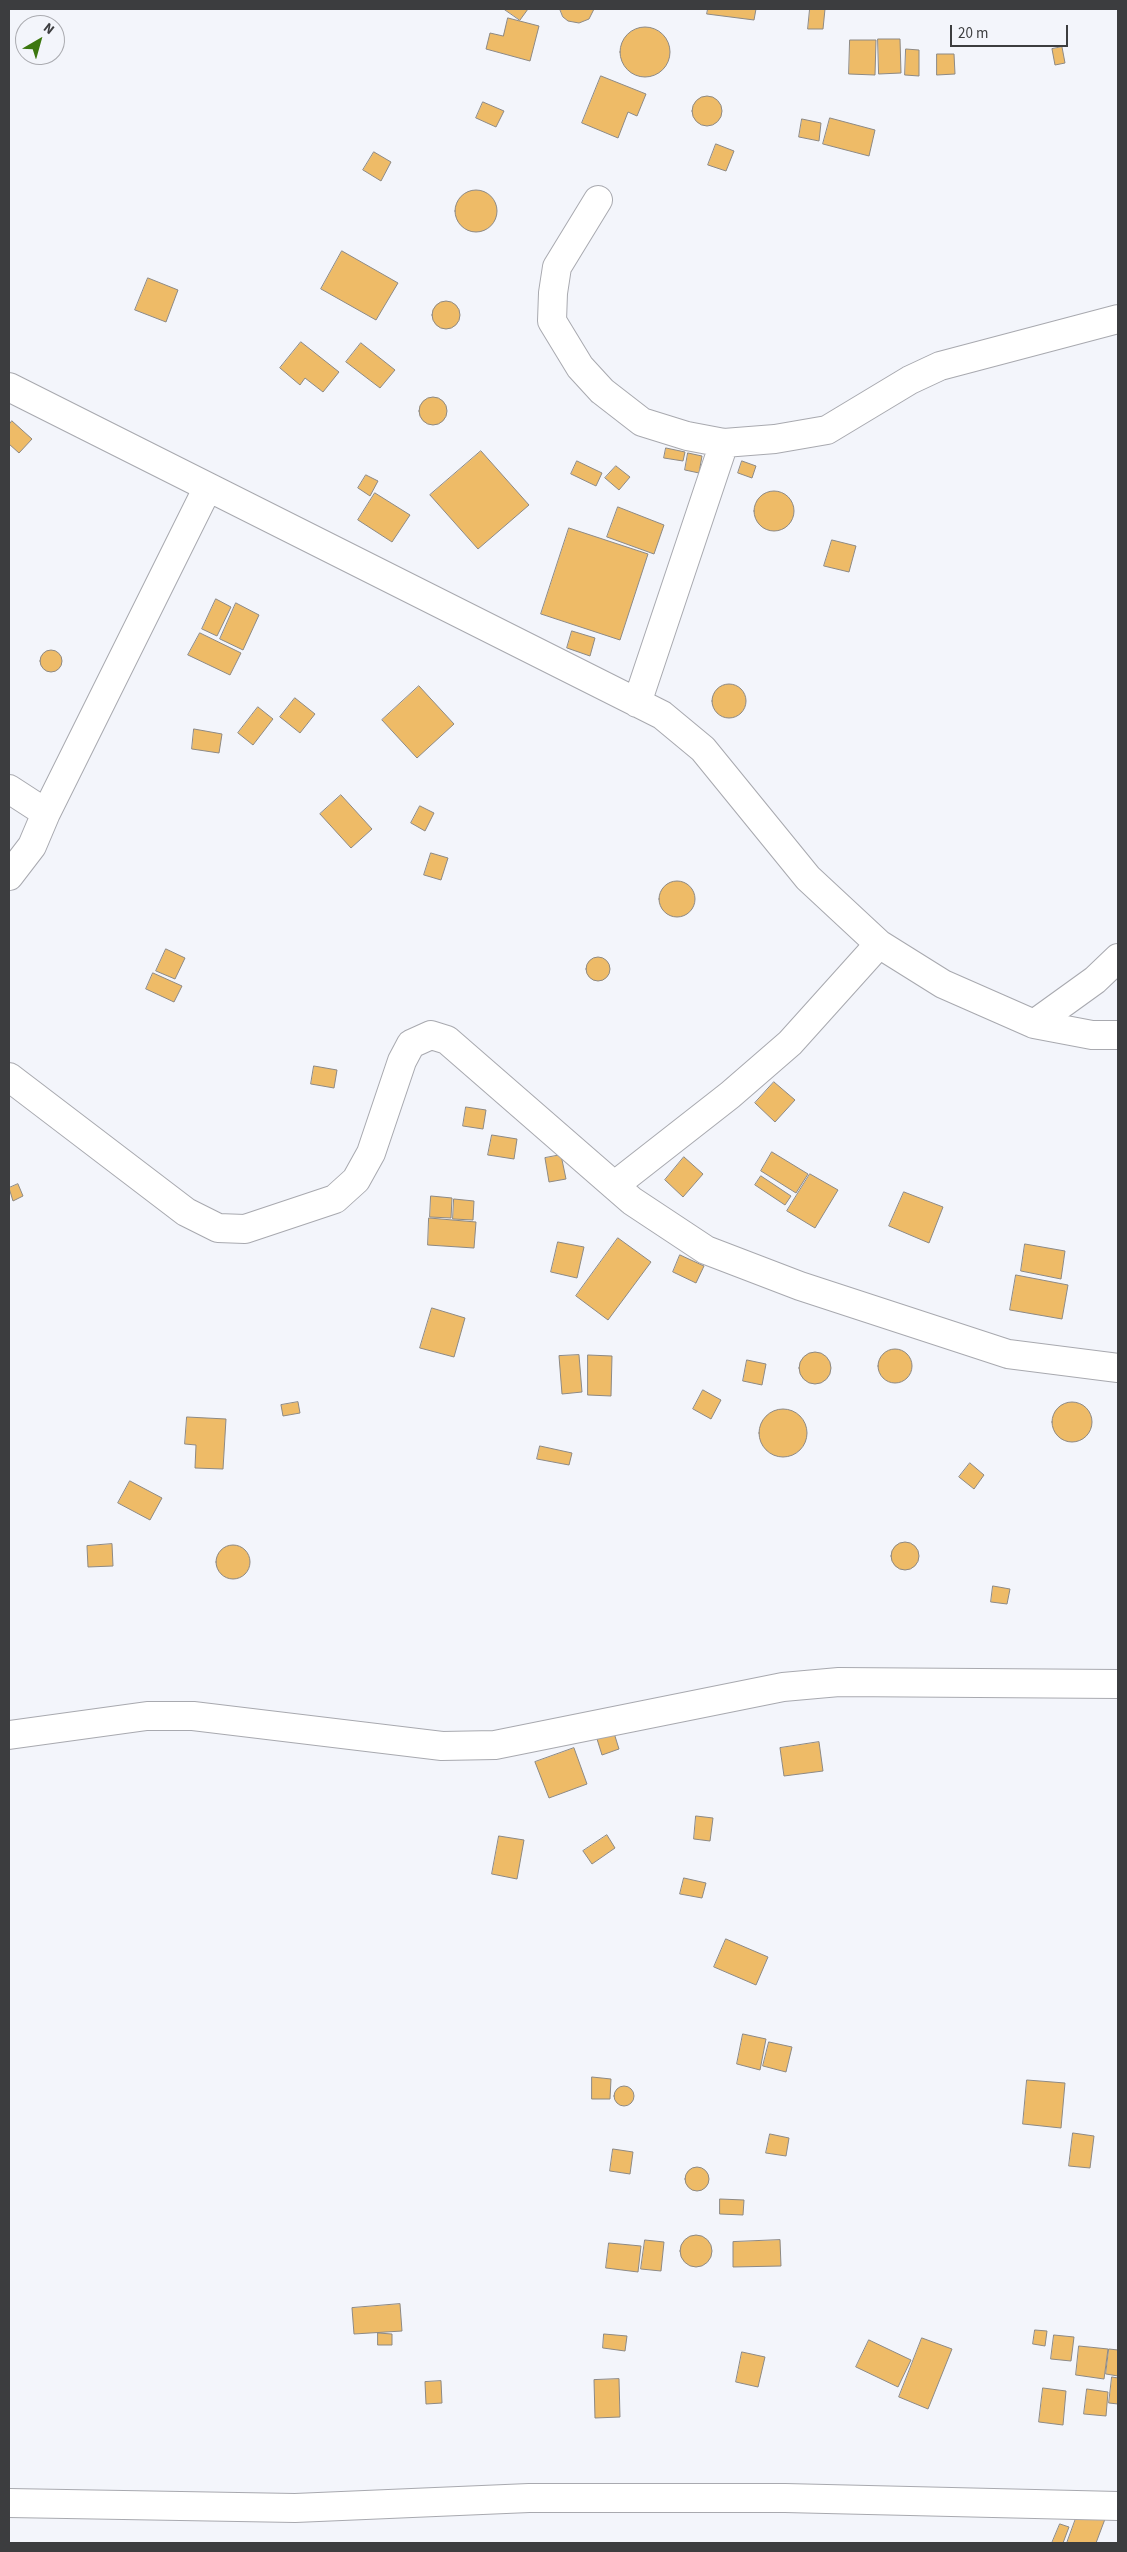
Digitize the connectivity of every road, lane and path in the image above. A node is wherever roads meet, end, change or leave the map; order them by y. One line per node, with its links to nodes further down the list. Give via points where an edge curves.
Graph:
1 (598, 200): 4 (street, via 556,267 552,321 580,367 602,391 642,422)
2 (1118, 319): 4 (street, via 940,366 910,380 827,430)
3 (9, 387): 5 (street)
4 (724, 443): 6 (street)
5 (208, 486): 6 (street); 8 (street)
6 (637, 702): 10 (street, via 662,715 703,749 808,878)
7 (9, 789): 8 (street)
8 (46, 813): 9 (street, via 32,846)
9 (9, 876)
10 (879, 944): 12 (street, via 943,984); 15 (street, via 790,1043 730,1095)
11 (1118, 958): 12 (street, via 1095,980)
12 (1034, 1024): 13 (street, via 1092,1035)
13 (1118, 1035)
14 (9, 1077): 15 (street, via 186,1212 218,1228 245,1229 335,1199 356,1180 371,1153 402,1061 411,1044 431,1035 447,1040)
15 (614, 1185): 16 (street, via 632,1201 706,1250 800,1286 1008,1354)
16 (1118, 1368)
17 (1118, 1684): 18 (street, via 838,1682 783,1687 495,1745 442,1746 193,1716 147,1716)
18 (9, 1734)
19 (9, 2503): 20 (street, via 294,2508 529,2498 766,2498)
20 (1118, 2506)

